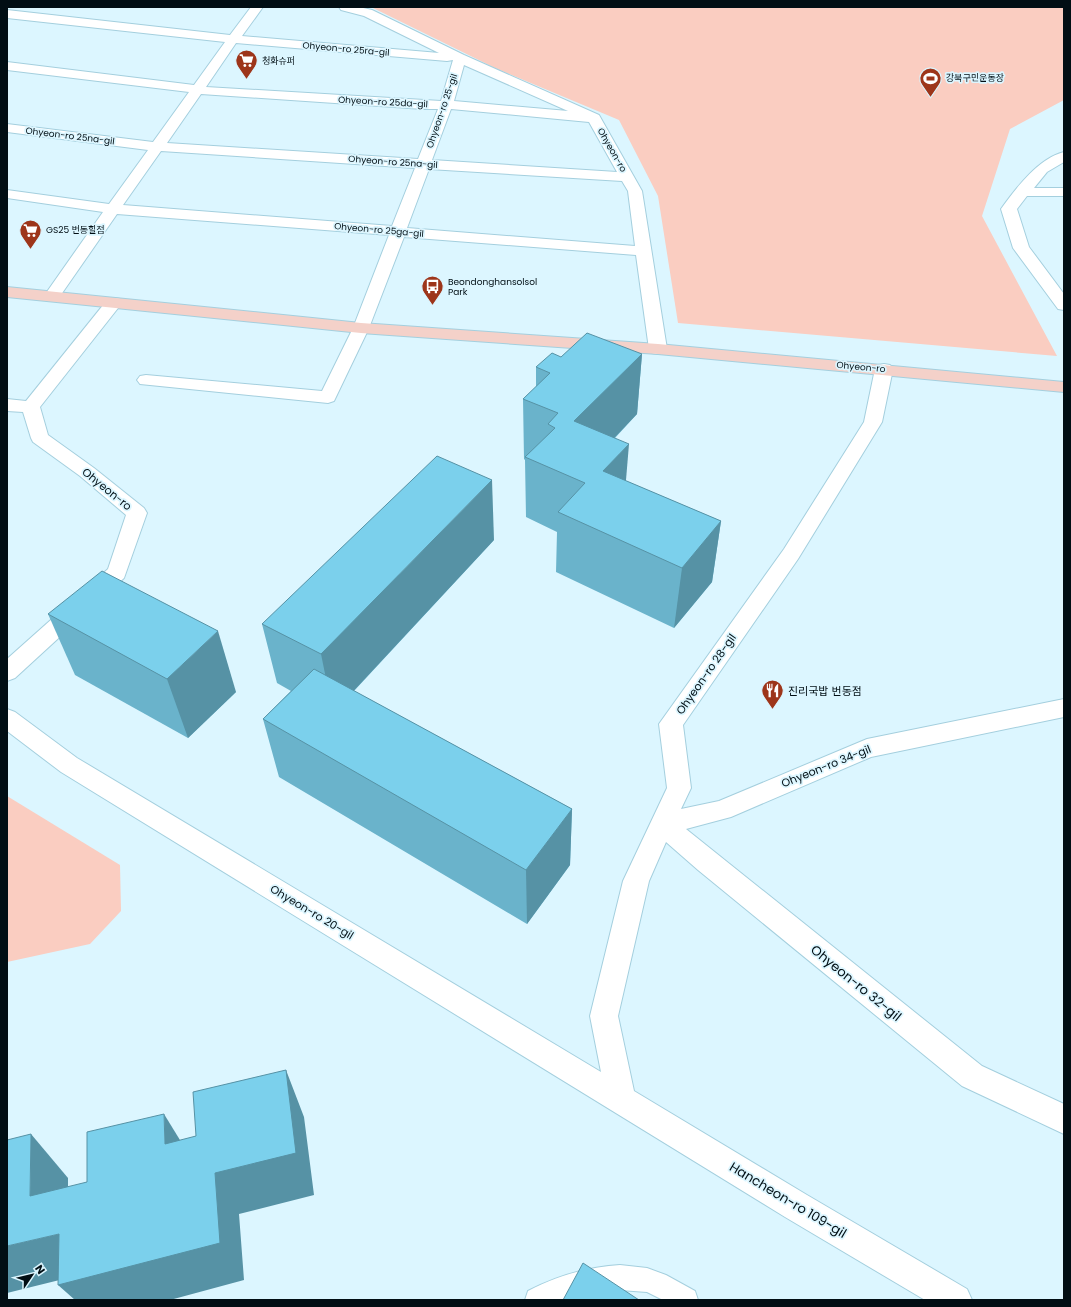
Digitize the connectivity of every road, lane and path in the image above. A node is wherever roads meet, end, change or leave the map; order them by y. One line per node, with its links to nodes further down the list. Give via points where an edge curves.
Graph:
1 (257, 7): 4 (street)
2 (345, 7): 5 (street, via 368,13)
3 (7, 14): 4 (street, Ohyeon-ro 25ra-gil)
4 (232, 39): 5 (street, Ohyeon-ro 25ra-gil); 7 (street)
5 (460, 58): 8 (street, Ohyeon-ro 25-gil); 9 (street, Ohyeon-ro)
6 (7, 66): 7 (street, Ohyeon-ro 25da-gil)
7 (197, 90): 8 (street, Ohyeon-ro 25da-gil); 11 (street)
8 (446, 105): 9 (street, Ohyeon-ro 25da-gil); 13 (street, Ohyeon-ro 25-gil)
9 (594, 118): 14 (street, Ohyeon-ro)
10 (7, 128): 11 (street, Ohyeon-ro 25na-gil)
11 (158, 147): 13 (street, Ohyeon-ro 25na-gil); 18 (street)
12 (1064, 156): 15 (street, via 1042,169)
13 (423, 164): 14 (street, Ohyeon-ro 25na-gil); 19 (street, Ohyeon-ro 25-gil)
14 (628, 177): 20 (street, Ohyeon-ro, via 635,191)
15 (1023, 192): 16 (street); 24 (street, via 1009,209 1021,248)
16 (1064, 192)
17 (7, 194): 18 (street, Ohyeon-ro 25ga-gil)
18 (113, 208): 19 (street, Ohyeon-ro 25ga-gil); 22 (street)
19 (398, 232): 20 (street, Ohyeon-ro 25ga-gil); 25 (street, Ohyeon-ro 25-gil)
20 (644, 251): 26 (street, Ohyeon-ro)
21 (7, 292): 22 (street, Ohyeon-ro)
22 (52, 296): 23 (street, Ohyeon-ro)
23 (114, 303): 25 (street, Ohyeon-ro); 31 (street)
24 (1064, 305)
25 (361, 328): 26 (street, Ohyeon-ro); 28 (street, via 328,397)
26 (658, 349): 27 (street, Ohyeon-ro)
27 (884, 369): 29 (street, Ohyeon-ro); 35 (street, Ohyeon-ro 28-gil, via 873,422 791,554 671,724 679,788)
28 (146, 380)
29 (1064, 386)
30 (7, 405): 31 (street)
31 (31, 407): 32 (street, Ohyeon-ro, via 40,438 137,513 117,573)
32 (7, 672)
33 (1064, 708): 35 (street, Ohyeon-ro 34-gil, via 867,748 722,810)
34 (7, 718): 36 (street, Ohyeon-ro 20-gil, via 69,765)
35 (663, 824): 36 (street, Ohyeon-ro 28-gil, via 636,881 604,1016); 37 (street, Ohyeon-ro 32-gil, via 972,1076)
36 (621, 1100): 40 (street, Hancheon-ro 109-gil)
37 (1064, 1119)
38 (537, 1300): 39 (lane, via 549,1293 602,1278 648,1280)
39 (686, 1300)
40 (956, 1300)

